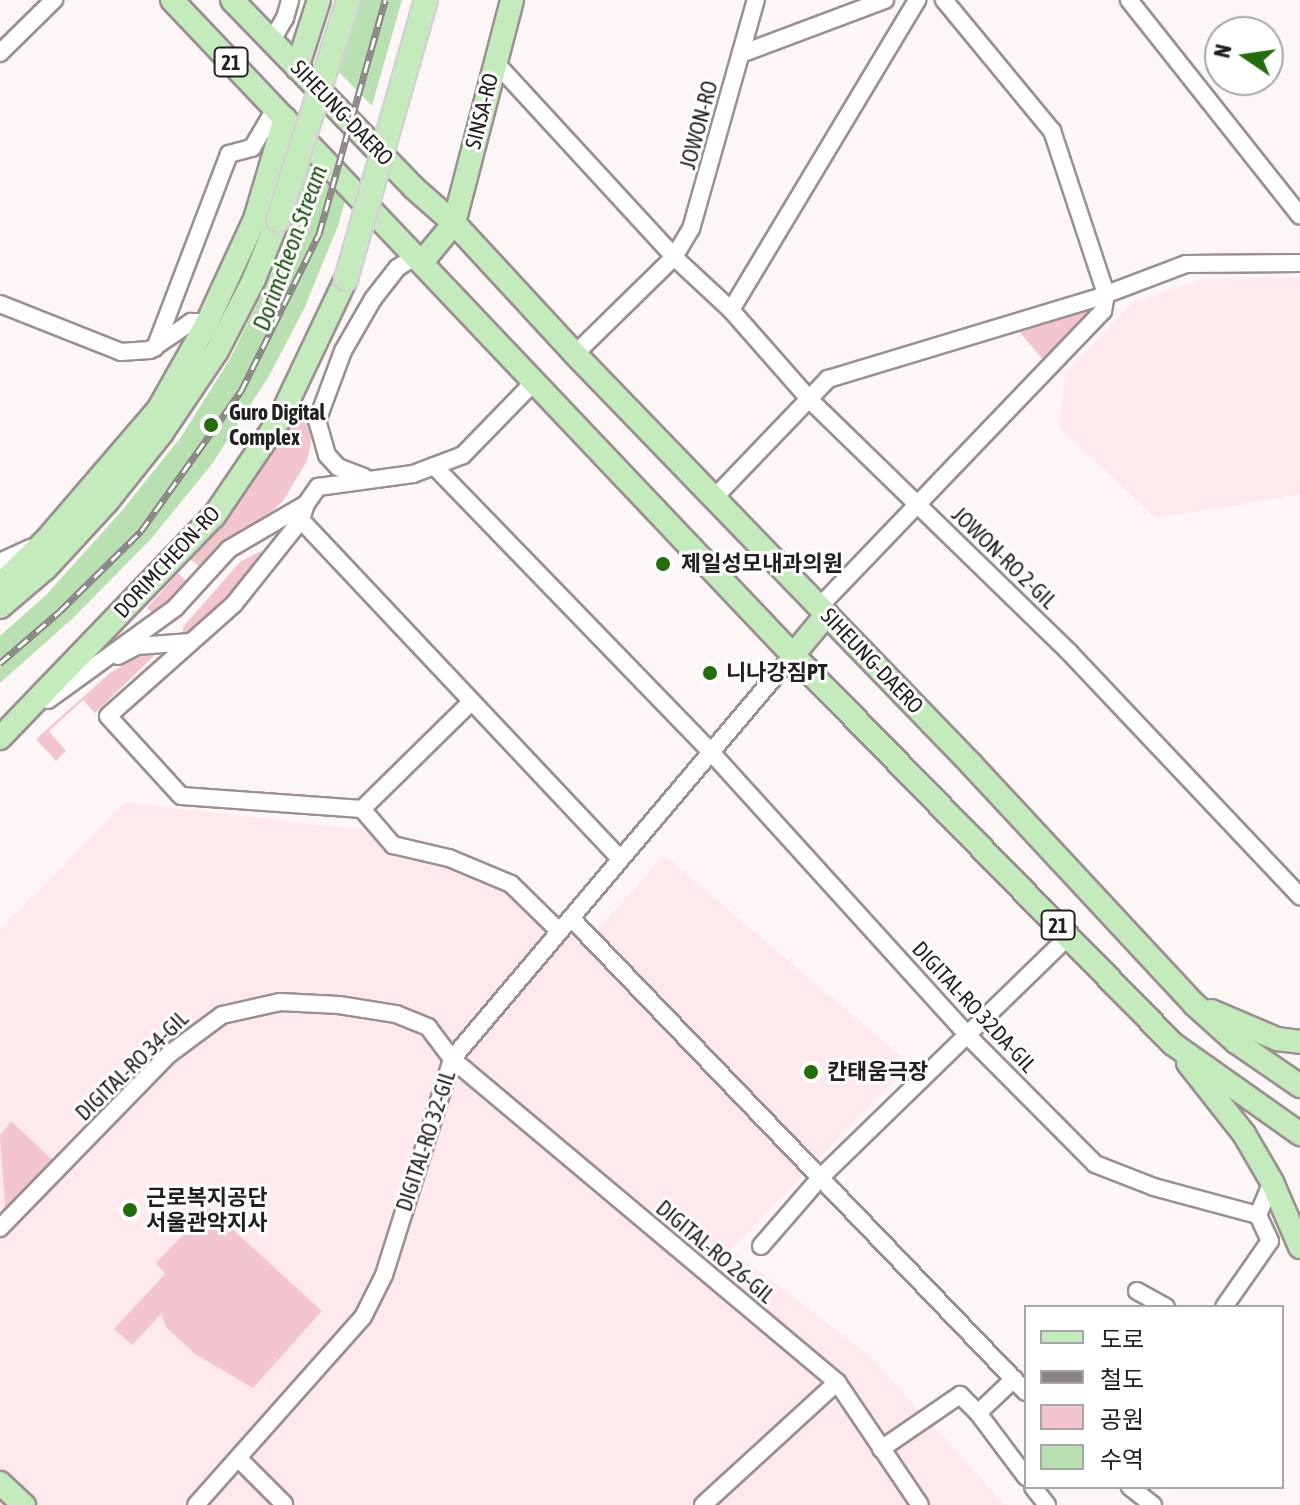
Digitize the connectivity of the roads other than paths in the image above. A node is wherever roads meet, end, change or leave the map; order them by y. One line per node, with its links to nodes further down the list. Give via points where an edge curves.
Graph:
1 (54, 0): 15 (street)
2 (172, 0): 19 (main road, SIHEUNG-DAERO / 21)
3 (232, 0): 14 (main road, SIHEUNG-DAERO)
4 (290, 0): 14 (street, via 285,18)
5 (319, 0): 18 (main road)
6 (348, 0): 19 (main road, bridge)
7 (426, 0): 47 (main road, DORIMCHEON-RO, bridge, via 346,279 279,420 214,516)
8 (512, 0): 17 (main road, SINSA-RO)
9 (756, 0): 16 (street, JOWON-RO)
10 (885, 0): 16 (street)
11 (917, 0): 27 (street)
12 (944, 0): 25 (street, via 1052,131)
13 (1129, 0): 20 (street)
14 (269, 38): 18 (main road, SIHEUNG-DAERO)
15 (0, 53)
16 (741, 54): 22 (street, JOWON-RO, via 701,202)
17 (495, 62): 21 (main road, SINSA-RO); 22 (street)
18 (305, 76): 21 (main road, SIHEUNG-DAERO / 21, bridge)
19 (290, 118): 23 (main road, SIHEUNG-DAERO / 21, bridge); 28 (main road, via 255,219); 29 (street, SIHEUNG-DAERO, via 252,148 229,154); 41 (main road, bridge, via 283,209 217,351 107,502 46,568)
20 (1300, 216)
21 (454, 223): 23 (main road); 30 (main road, SIHEUNG-DAERO / 21)
22 (674, 257): 27 (street, JOWON-RO 2-GIL); 30 (street, JOWON-RO)
23 (419, 259): 31 (main road, SIHEUNG-DAERO / 21); 34 (street, via 397,268 373,299 343,351 317,421 327,455 338,467)
24 (1300, 263): 25 (street, via 1186,264)
25 (1106, 294): 32 (street, via 828,379); 36 (street, via 1103,311)
26 (0, 304): 29 (street, via 121,352)
27 (731, 310): 32 (street, JOWON-RO 2-GIL)
28 (208, 322): 29 (street, via 191,322); 38 (main road, via 158,410)
29 (155, 348)
30 (575, 354): 35 (main road, SIHEUNG-DAERO / 21)
31 (535, 381): 33 (street, via 463,455); 44 (main road, SIHEUNG-DAERO / 21)
32 (811, 401): 35 (street); 36 (street, JOWON-RO 2-GIL)
33 (434, 466): 34 (street, via 413,474); 49 (street)
34 (369, 478): 37 (street, via 318,487)
35 (714, 498): 42 (main road, SIHEUNG-DAERO / 21)
36 (919, 505): 42 (street); 52 (street, JOWON-RO 2-GIL, via 1070,653)
37 (303, 512): 43 (street, via 234,604); 45 (street, via 229,549 175,608); 46 (street)
38 (46, 540): 39 (street); 40 (main road)
39 (0, 562)
40 (0, 585)
41 (0, 607)
42 (823, 610): 44 (main road, DIGITAL-RO 32-GIL); 56 (main road, SIHEUNG-DAERO / 21)
43 (191, 642): 45 (street, via 137,646); 50 (street, via 108,716 181,796)
44 (793, 655): 49 (street, DIGITAL-RO 32-GIL); 55 (main road, SIHEUNG-DAERO / 21)
45 (77, 677): 47 (street)
46 (471, 702): 50 (street); 51 (street)
47 (18, 722): 48 (main road, DORIMCHEON-RO)
48 (0, 738)
49 (710, 751): 51 (street, DIGITAL-RO 32-GIL); 57 (street, DIGITAL-RO 32DA-GIL)
50 (362, 809): 54 (street, via 393,845 449,858 511,884)
51 (620, 858): 53 (street, DIGITAL-RO 32-GIL)
52 (1300, 896)
53 (571, 918): 54 (street, DIGITAL-RO 32-GIL); 63 (street)
54 (559, 931): 60 (street, DIGITAL-RO 32-GIL)
55 (1069, 936): 57 (street); 59 (main road, SIHEUNG-DAERO / 21)
56 (1194, 1004): 58 (main road, via 1277,1039); 61 (main road, SIHEUNG-DAERO / 21, via 1236,1042)
57 (968, 1036): 63 (street); 66 (street, DIGITAL-RO 32DA-GIL, via 1095,1164 1154,1187)
58 (1300, 1042)
59 (1173, 1044): 62 (main road, SIHEUNG-DAERO / 21); 64 (main road, via 1244,1134)
60 (452, 1059): 67 (street, DIGITAL-RO 34-GIL, via 428,1027 396,1014 280,1002 235,1010 203,1026 168,1055); 74 (street, DIGITAL-RO 26-GIL); 78 (street, DIGITAL-RO 32-GIL, via 373,1299)
61 (1300, 1086)
62 (1300, 1134)
63 (820, 1178): 69 (street); 73 (street)
64 (1272, 1182): 66 (street); 68 (main road)
65 (1300, 1209): 68 (main road)
66 (1258, 1215): 72 (street, via 1270,1241)
67 (0, 1228)
68 (1297, 1239)
69 (761, 1246)
70 (1137, 1291): 71 (street)
71 (1162, 1305)
72 (1225, 1305)
73 (1014, 1379): 75 (street); 76 (street)
74 (837, 1382): 77 (street, DIGITAL-RO 26-GIL); 87 (street)
75 (1024, 1390)
76 (978, 1413): 77 (street, via 960,1395); 79 (street)
77 (881, 1449): 88 (street, DIGITAL-RO 26-GIL)
78 (239, 1459): 84 (street); 86 (street, DIGITAL-RO 32-GIL)
79 (1024, 1474)
80 (0, 1483): 85 (main road)
81 (1035, 1489): 89 (street)
82 (1132, 1489): 83 (street)
83 (1148, 1503)
84 (284, 1504)
85 (24, 1505)
86 (196, 1505)
87 (703, 1505)
88 (920, 1505)
89 (1047, 1505)

